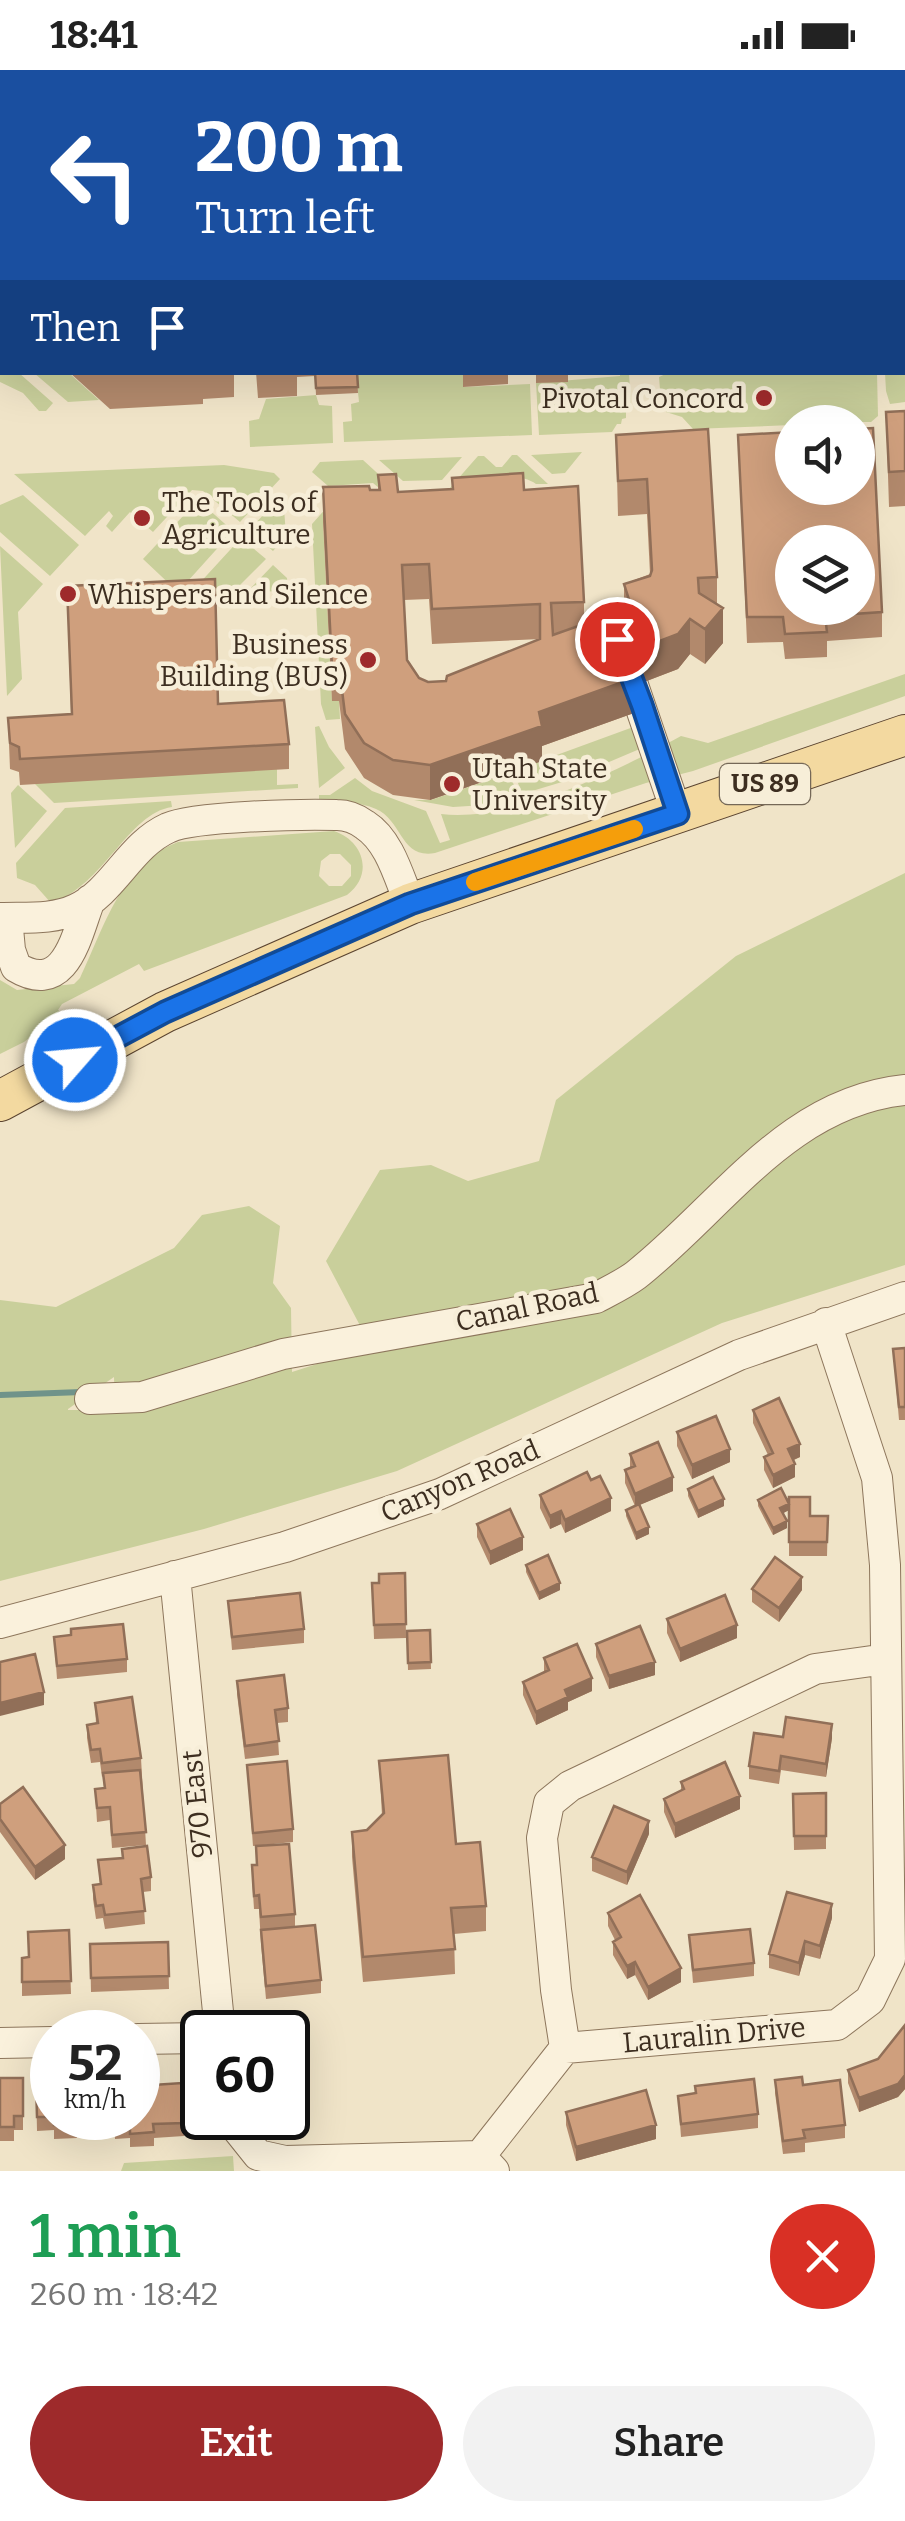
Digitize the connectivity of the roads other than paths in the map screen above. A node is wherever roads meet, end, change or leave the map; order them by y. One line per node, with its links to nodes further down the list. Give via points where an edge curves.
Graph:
1 (617, 639): 3 (street)
2 (905, 735): 3 (main road, US 89)
3 (678, 814): 5 (main road, US 89)
4 (90, 900): 5 (street, via 167,828 341,815 376,833); 6 (street, via 60,914); 6 (street, via 70,958 48,972 16,967)
5 (410, 904): 8 (main road, US 89, via 165,1012)
6 (4, 918)
7 (905, 1090): 11 (street, Canal Road, via 837,1107 772,1147 634,1276 596,1298 283,1354 142,1397)
8 (0, 1101)
9 (905, 1297): 10 (street, Canyon Road)
10 (826, 1324): 12 (street, Canyon Road, via 739,1356 440,1494); 14 (street, Lauralin Drive, via 877,1478)
11 (90, 1399)
12 (175, 1576): 13 (street, Canyon Road); 15 (street, 970 East)
13 (0, 1622)
14 (886, 1659): 18 (street, via 814,1669 570,1786 549,1803 542,1838); 18 (street, Lauralin Drive, via 890,1959 870,2000 837,2025)
15 (218, 2010)
16 (30, 2043): 17 (street)
17 (0, 2044)
18 (565, 2048): 20 (street)
19 (246, 2140): 20 (street, via 258,2155 285,2161)
20 (487, 2163)

